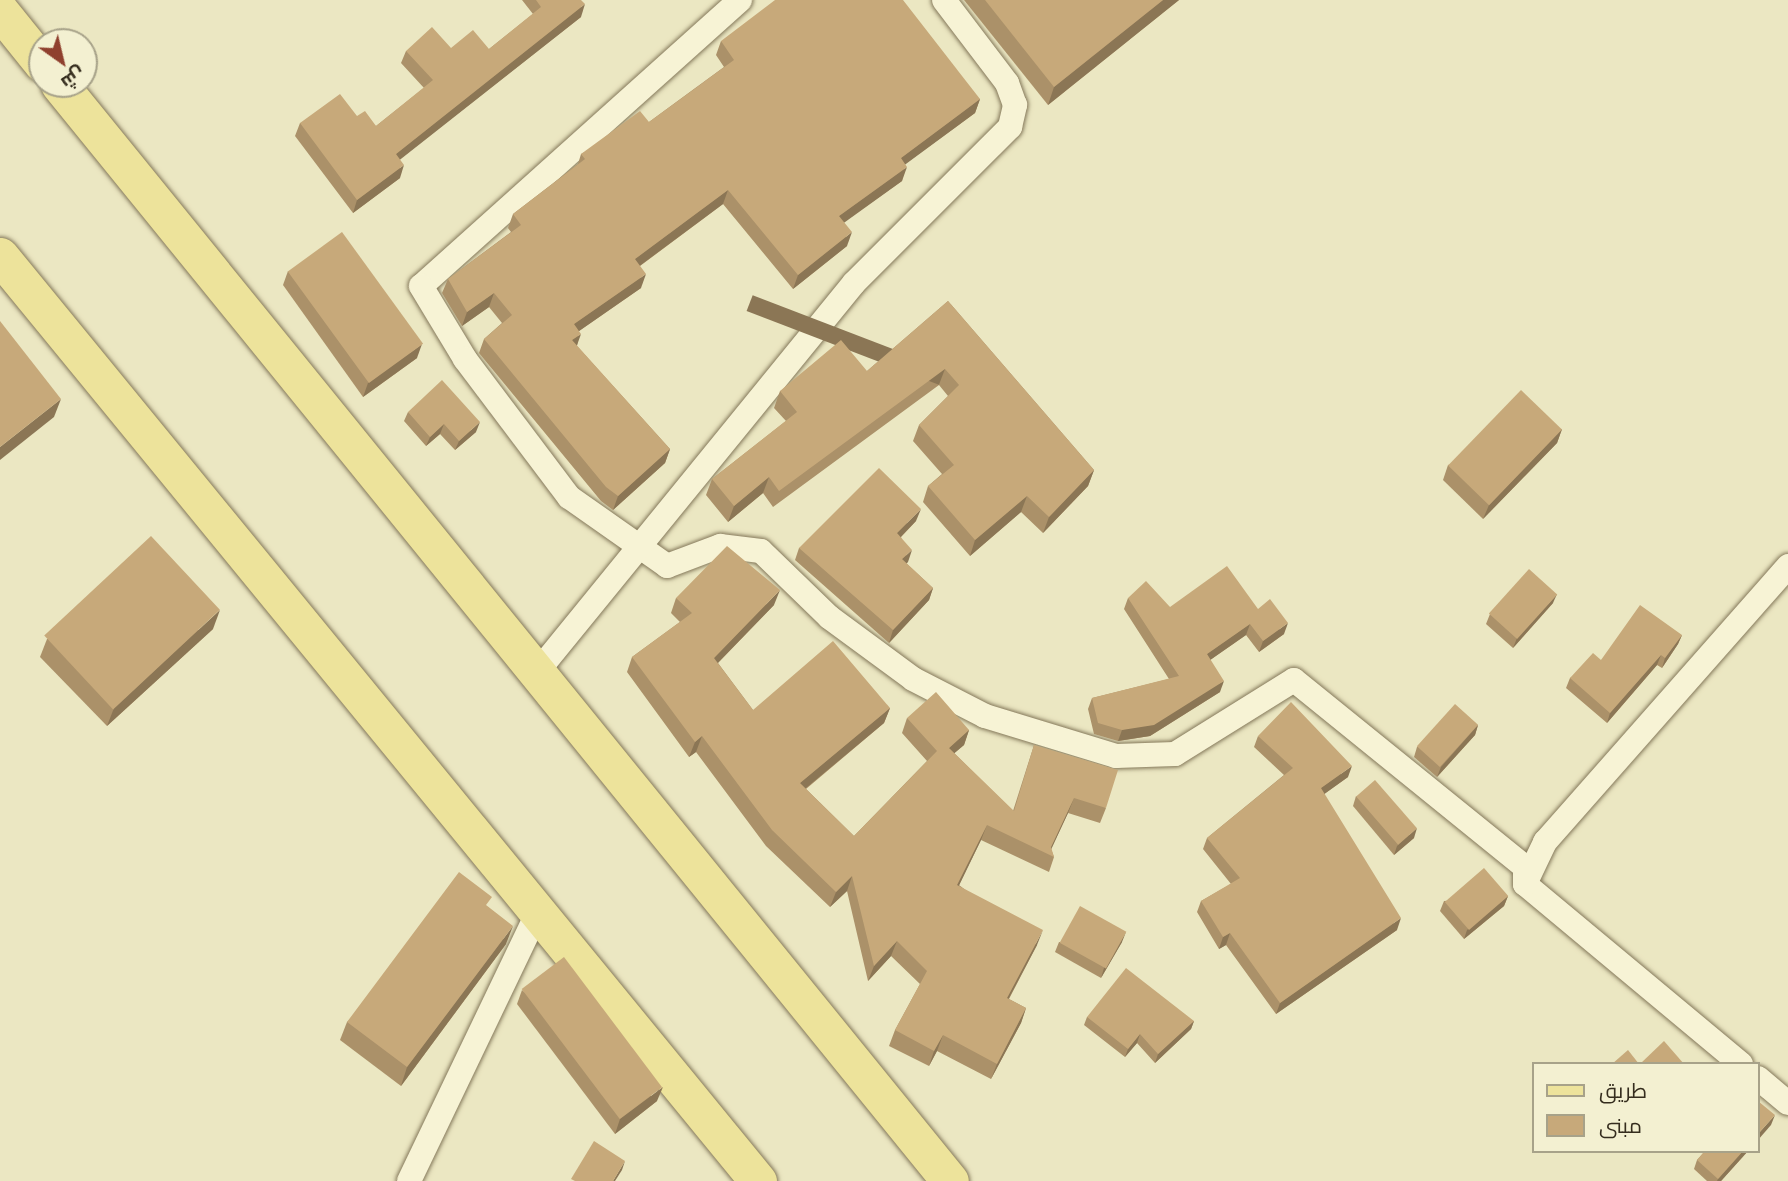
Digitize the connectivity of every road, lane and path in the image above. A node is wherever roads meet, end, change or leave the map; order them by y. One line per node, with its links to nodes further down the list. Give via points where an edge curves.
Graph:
1 (740, 0): 7 (street, via 421,286 465,359 569,496)
2 (944, 0): 7 (street, via 1007,83 1015,105 1010,127 855,283)
3 (0, 11): 4 (main road)
4 (28, 46)
5 (70, 98): 9 (main road)
6 (5, 272): 11 (main road)
7 (639, 544): 9 (street); 10 (street, via 667,566 720,546 761,551 829,617 913,679 985,716 1116,756 1175,754 1294,680 1525,867)
8 (1788, 566): 10 (street, via 1545,842)
9 (538, 671): 17 (main road)
10 (1525, 884): 12 (street)
11 (538, 912): 15 (street); 16 (main road)
12 (1739, 1062)
13 (1760, 1080): 14 (street)
14 (1788, 1103)
15 (409, 1181)
16 (758, 1181)
17 (950, 1181)

